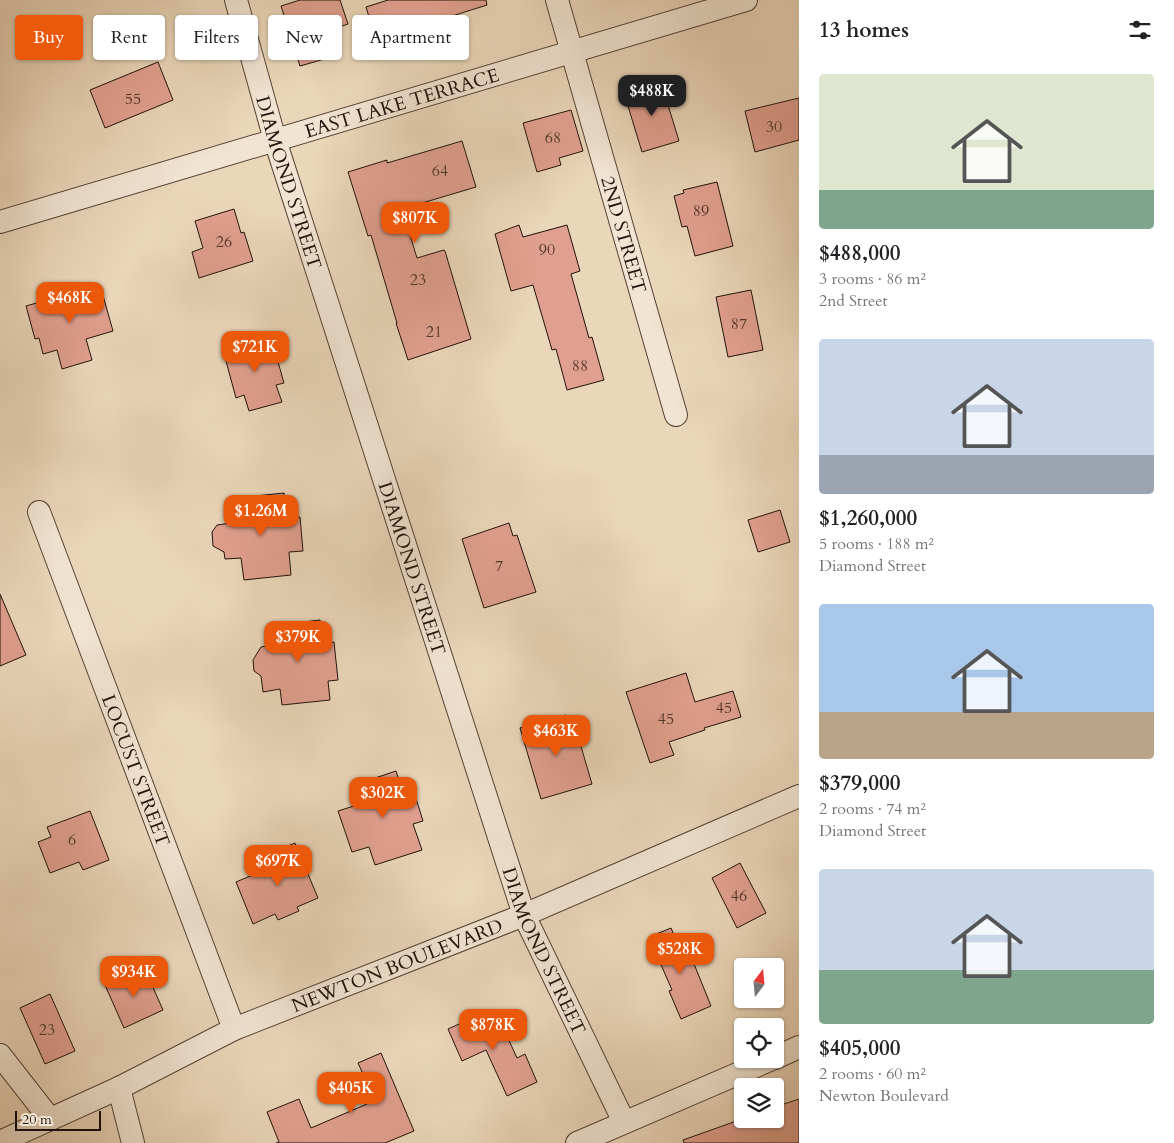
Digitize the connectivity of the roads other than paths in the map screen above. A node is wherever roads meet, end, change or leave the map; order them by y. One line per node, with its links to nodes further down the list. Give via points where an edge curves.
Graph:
1 (236, 0): 5 (street, DIAMOND STREET)
2 (557, 0): 4 (street, 2ND STREET)
3 (746, 0): 4 (street, EAST LAKE TERRACE)
4 (572, 52): 5 (street, EAST LAKE TERRACE); 7 (street, 2ND STREET)
5 (276, 140): 6 (street, EAST LAKE TERRACE); 10 (street, DIAMOND STREET)
6 (0, 222)
7 (676, 415)
8 (39, 512): 11 (street, LOCUST STREET)
9 (799, 796): 10 (street, NEWTON BOULEVARD)
10 (524, 916): 11 (street, NEWTON BOULEVARD); 18 (street, DIAMOND STREET)
11 (234, 1029): 16 (street, NEWTON BOULEVARD)
12 (799, 1047): 13 (street)
13 (784, 1054)
14 (0, 1055): 17 (street)
15 (751, 1068): 18 (street)
16 (120, 1088): 17 (street, NEWTON BOULEVARD); 20 (street)
17 (50, 1119): 19 (street, NEWTON BOULEVARD)
18 (624, 1122): 21 (street)
19 (0, 1142)
20 (133, 1143)
21 (577, 1143)

